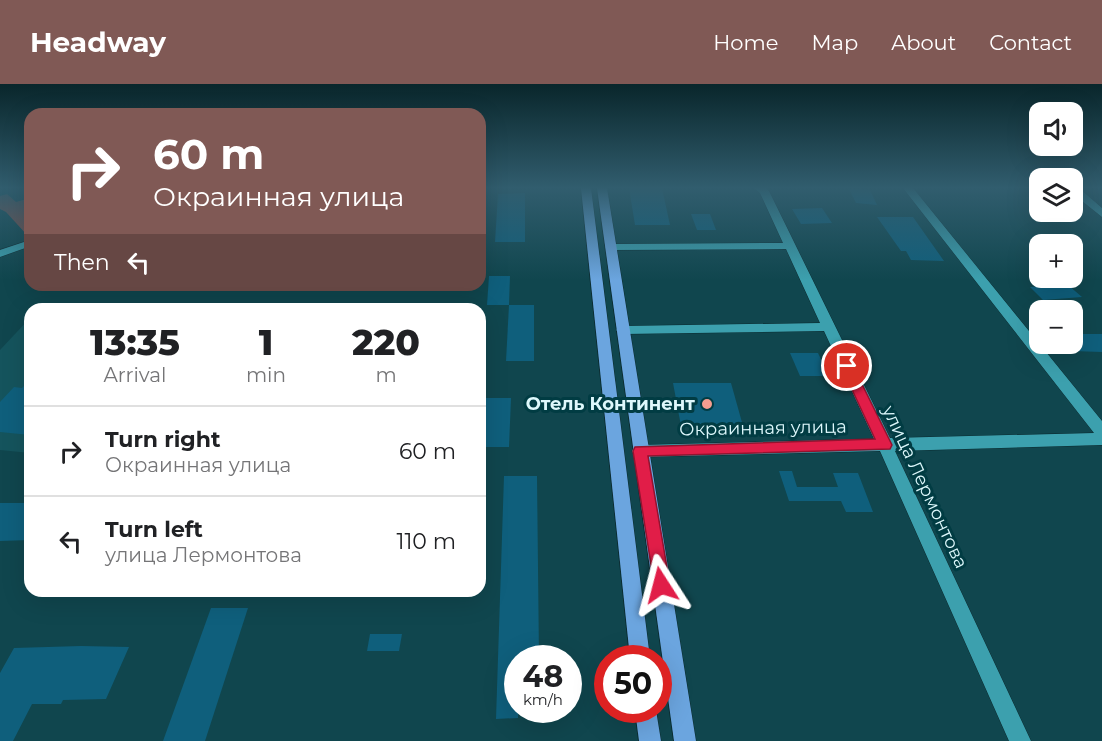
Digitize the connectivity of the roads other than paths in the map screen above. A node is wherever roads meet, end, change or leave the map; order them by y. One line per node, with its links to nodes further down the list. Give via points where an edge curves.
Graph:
1 (590, 219): 15 (main road)
2 (607, 219): 7 (main road)
3 (777, 219): 6 (street, улица Лермонтова)
4 (932, 219): 11 (street)
5 (24, 245): 8 (street)
6 (790, 246): 7 (street); 9 (street, улица Лермонтова)
7 (611, 247): 10 (main road)
8 (0, 254)
9 (828, 327): 10 (street); 13 (street, улица Лермонтова)
10 (622, 330): 14 (main road)
11 (1102, 432)
12 (1102, 439): 13 (street, Окраинная улица)
13 (885, 445): 14 (street, Окраинная улица); 19 (street, улица Лермонтова)
14 (640, 451): 18 (main road)
15 (639, 645)
16 (648, 723): 17 (main road)
17 (650, 741)
18 (685, 741)
19 (1020, 741)

